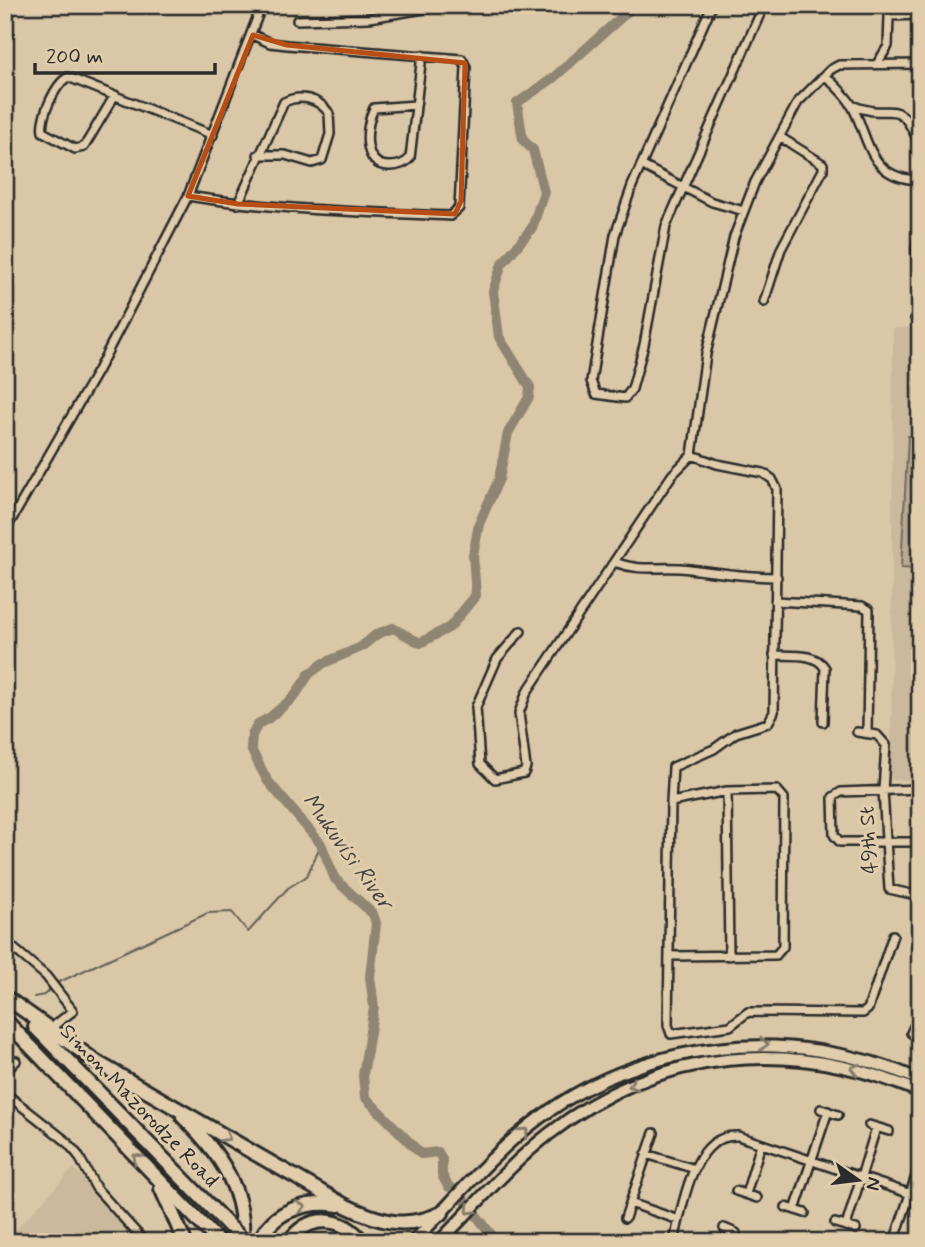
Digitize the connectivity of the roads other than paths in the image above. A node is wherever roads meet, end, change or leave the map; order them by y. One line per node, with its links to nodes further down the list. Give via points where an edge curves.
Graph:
1 (262, 5): 7 (street)
2 (448, 5): 6 (street, via 369,18)
3 (712, 5): 19 (street)
4 (764, 5): 21 (street)
5 (920, 15): 9 (street, via 889,16 888,46)
6 (297, 20)
7 (253, 35): 8 (street, via 287,46); 15 (street)
8 (422, 55): 13 (street); 23 (street, via 462,59 466,67 461,201 455,214)
9 (877, 64): 10 (street); 11 (street, via 839,65)
10 (920, 64)
11 (825, 75): 14 (street); 16 (street, via 798,102)
12 (115, 95): 12 (street, via 72,78 63,79 42,122 43,132 75,149 84,147); 15 (street)
13 (416, 105): 13 (street, via 411,158 388,167 374,163 368,155 374,107)
14 (851, 105): 17 (street, via 904,115); 20 (street, via 865,143 877,160 899,178)
15 (213, 135): 22 (street)
16 (780, 137): 24 (street); 27 (street, via 814,155 824,167 781,249)
17 (920, 145)
18 (258, 155): 18 (street, via 285,155 312,163 322,160 330,134 329,113 314,100 291,98 284,102); 23 (street)
19 (641, 165): 21 (street); 21 (street, via 613,245 591,381 596,394 625,398 632,389 664,234)
20 (920, 180)
21 (684, 187): 24 (street, via 712,202)
22 (188, 196): 23 (street); 29 (street, via 98,370)
23 (238, 204)
24 (744, 211): 28 (street, via 706,354)
25 (920, 226): 26 (street, via 916,250)
26 (920, 268)
27 (764, 302)
28 (692, 455): 30 (street, via 672,475); 31 (street, via 763,472 772,479 777,489)
29 (5, 531)
30 (614, 562): 31 (street, via 636,570 675,568); 33 (street, via 527,692 519,713 524,773 495,779 480,764 476,707 494,664)
31 (777, 577): 32 (street)
32 (775, 601): 34 (street); 37 (street, via 869,610)
33 (522, 631)
34 (774, 655): 35 (street, via 814,657 821,662 825,668); 41 (street, via 771,720 673,767)
35 (823, 722)
36 (857, 732): 37 (street)
37 (867, 732): 39 (street, 49th St, via 883,738 886,745)
38 (920, 789): 39 (street)
39 (883, 790): 42 (street, 49th St); 42 (street, via 836,793 834,835 840,842)
40 (727, 791): 41 (street); 48 (street); 48 (street, via 777,790 784,798 783,947 776,955)
41 (671, 802): 47 (street)
42 (886, 842): 43 (street); 44 (street, 49th St, via 889,889)
43 (920, 842)
44 (920, 895)
45 (893, 935): 47 (street, via 863,1013 748,1012 730,1026 671,1034)
46 (5, 941): 52 (street, via 46,976 74,1011)
47 (669, 956): 48 (street)
48 (729, 956)
49 (7, 998): 59 (highway, via 65,1042); 90 (highway, Simon Mazorodze Road, bridge)
50 (920, 1014): 53 (street)
51 (5, 1020): 68 (highway, Simon Mazorodze Road, one-way to 51)
52 (56, 1024)
53 (911, 1033)
54 (16, 1061): 55 (street)
55 (5, 1072)
56 (920, 1080): 79 (main road, one-way to 56, via 529,1125 589,1087 660,1060 754,1044 855,1056)
57 (920, 1092): 95 (main road, one-way to 95, via 857,1069 757,1056 711,1061 628,1086 549,1134)
58 (5, 1093): 87 (street, via 66,1141 96,1188)
59 (167, 1102): 76 (highway, one-way to 76); 90 (highway, via 225,1164 238,1198)
60 (838, 1115): 65 (street, via 824,1110)
61 (889, 1131): 69 (street, via 872,1126)
62 (654, 1133): 64 (street)
63 (761, 1144): 65 (street); 67 (street, via 738,1136 714,1140); 71 (street)
64 (646, 1154): 67 (street); 75 (street)
65 (810, 1161): 69 (street); 78 (street)
66 (920, 1164): 72 (street)
67 (695, 1169): 82 (street)
68 (157, 1178): 88 (highway); 89 (highway, Simon Mazorodze Road)
69 (860, 1178): 72 (street); 84 (street)
70 (736, 1191): 71 (street)
71 (746, 1194): 74 (street)
72 (910, 1194): 73 (street); 98 (street)
73 (920, 1197)
74 (757, 1198)
75 (630, 1203): 81 (street); 82 (street)
76 (346, 1206): 79 (highway, via 394,1224 426,1221); 91 (highway, one-way to 76, via 264,1231 289,1209 327,1203)
77 (786, 1207): 78 (street)
78 (795, 1210): 80 (street)
79 (442, 1213): 94 (main road)
80 (805, 1213)
81 (625, 1218)
82 (679, 1220): 96 (street)
83 (835, 1223): 84 (street)
84 (846, 1226): 85 (street)
85 (856, 1229)
86 (730, 1231): 97 (street)
87 (145, 1242)
88 (185, 1242)
89 (219, 1242)
90 (243, 1242)
91 (260, 1242)
92 (289, 1242): 93 (highway, via 297,1230 332,1220 350,1228)
93 (363, 1242)
94 (413, 1242)
95 (439, 1242)
96 (674, 1242)
97 (728, 1242)
98 (894, 1242)

